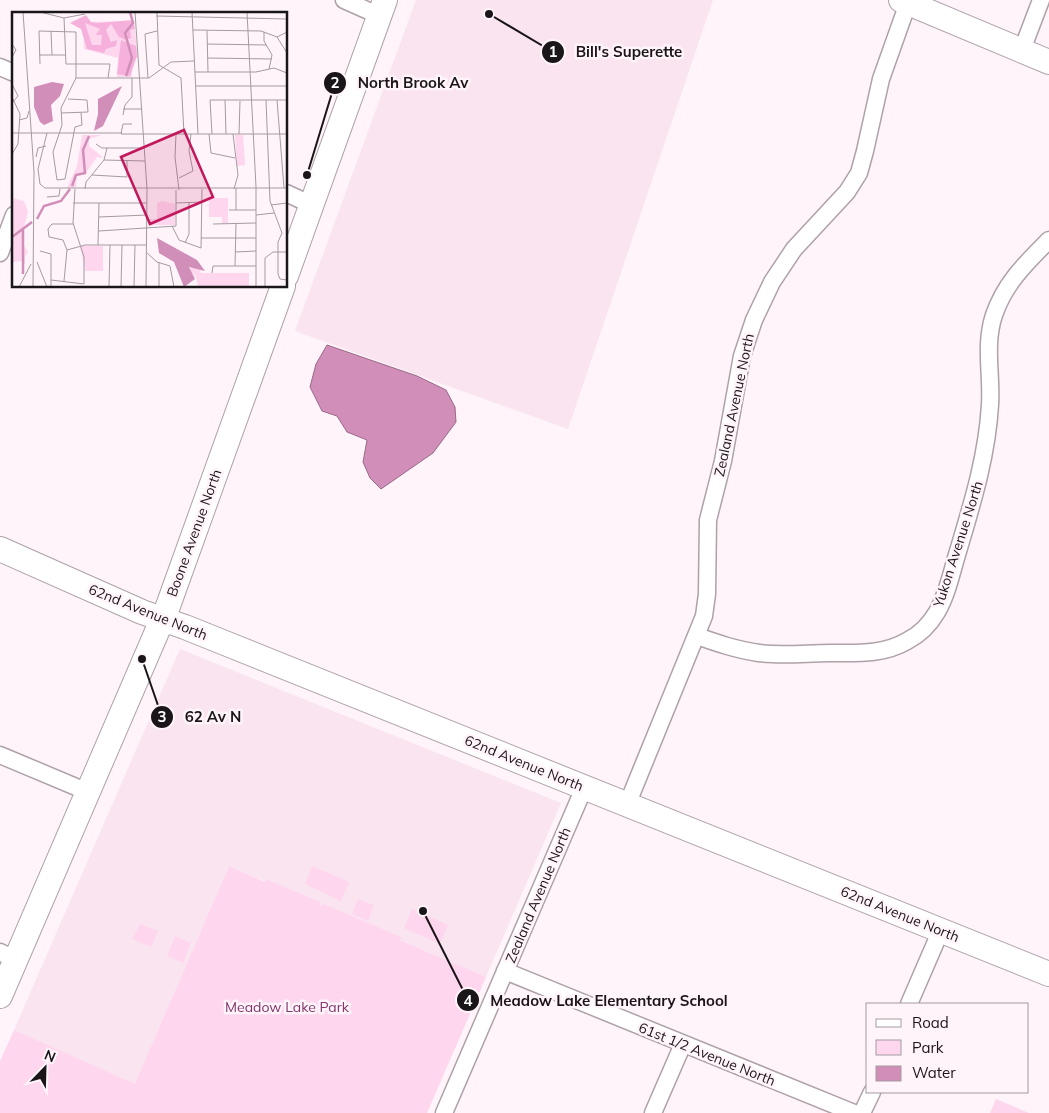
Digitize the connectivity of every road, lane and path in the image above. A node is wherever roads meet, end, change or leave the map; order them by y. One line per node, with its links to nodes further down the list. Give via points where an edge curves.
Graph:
1 (344, 0): 4 (street)
2 (1041, 0): 5 (street)
3 (905, 1): 5 (street); 18 (street, Zealand Avenue North, via 881,79 859,173 847,192 794,249 772,282 742,356 723,461 708,520 707,594)
4 (383, 8): 10 (street)
5 (1022, 50): 6 (street)
6 (1049, 62)
7 (0, 67): 8 (street)
8 (12, 72)
9 (288, 194): 10 (street)
10 (312, 205): 14 (street)
11 (12, 220): 13 (street)
12 (1049, 240): 18 (street, Yukon Avenue North, via 1005,289 994,316 989,349 990,404 981,474 946,593 924,629 909,641 889,650 868,652 758,653)
13 (0, 253)
14 (288, 271)
15 (282, 288): 17 (street, Boone Avenue North)
16 (0, 549): 17 (street, 62nd Avenue North)
17 (163, 620): 20 (street, 62nd Avenue North); 21 (street, Boone Avenue North)
18 (697, 636): 22 (street, Zealand Avenue North)
19 (0, 755): 21 (street)
20 (584, 788): 22 (street, 62nd Avenue North); 25 (street, Zealand Avenue North)
21 (88, 792): 24 (street, Boone Avenue North)
22 (627, 805): 23 (street, 62nd Avenue North)
23 (941, 930): 26 (street, 62nd Avenue North); 28 (street)
24 (8, 956): 27 (street, Boone Avenue North)
25 (505, 971): 29 (street, 61st 1/2 Avenue North); 31 (street, Zealand Avenue North)
26 (1049, 974)
27 (0, 996)
28 (909, 1003)
29 (683, 1044): 32 (street); 33 (street, 61st 1/2 Avenue North)
30 (872, 1093): 34 (street)
31 (444, 1113)
32 (653, 1113)
33 (854, 1113)
34 (862, 1113)

